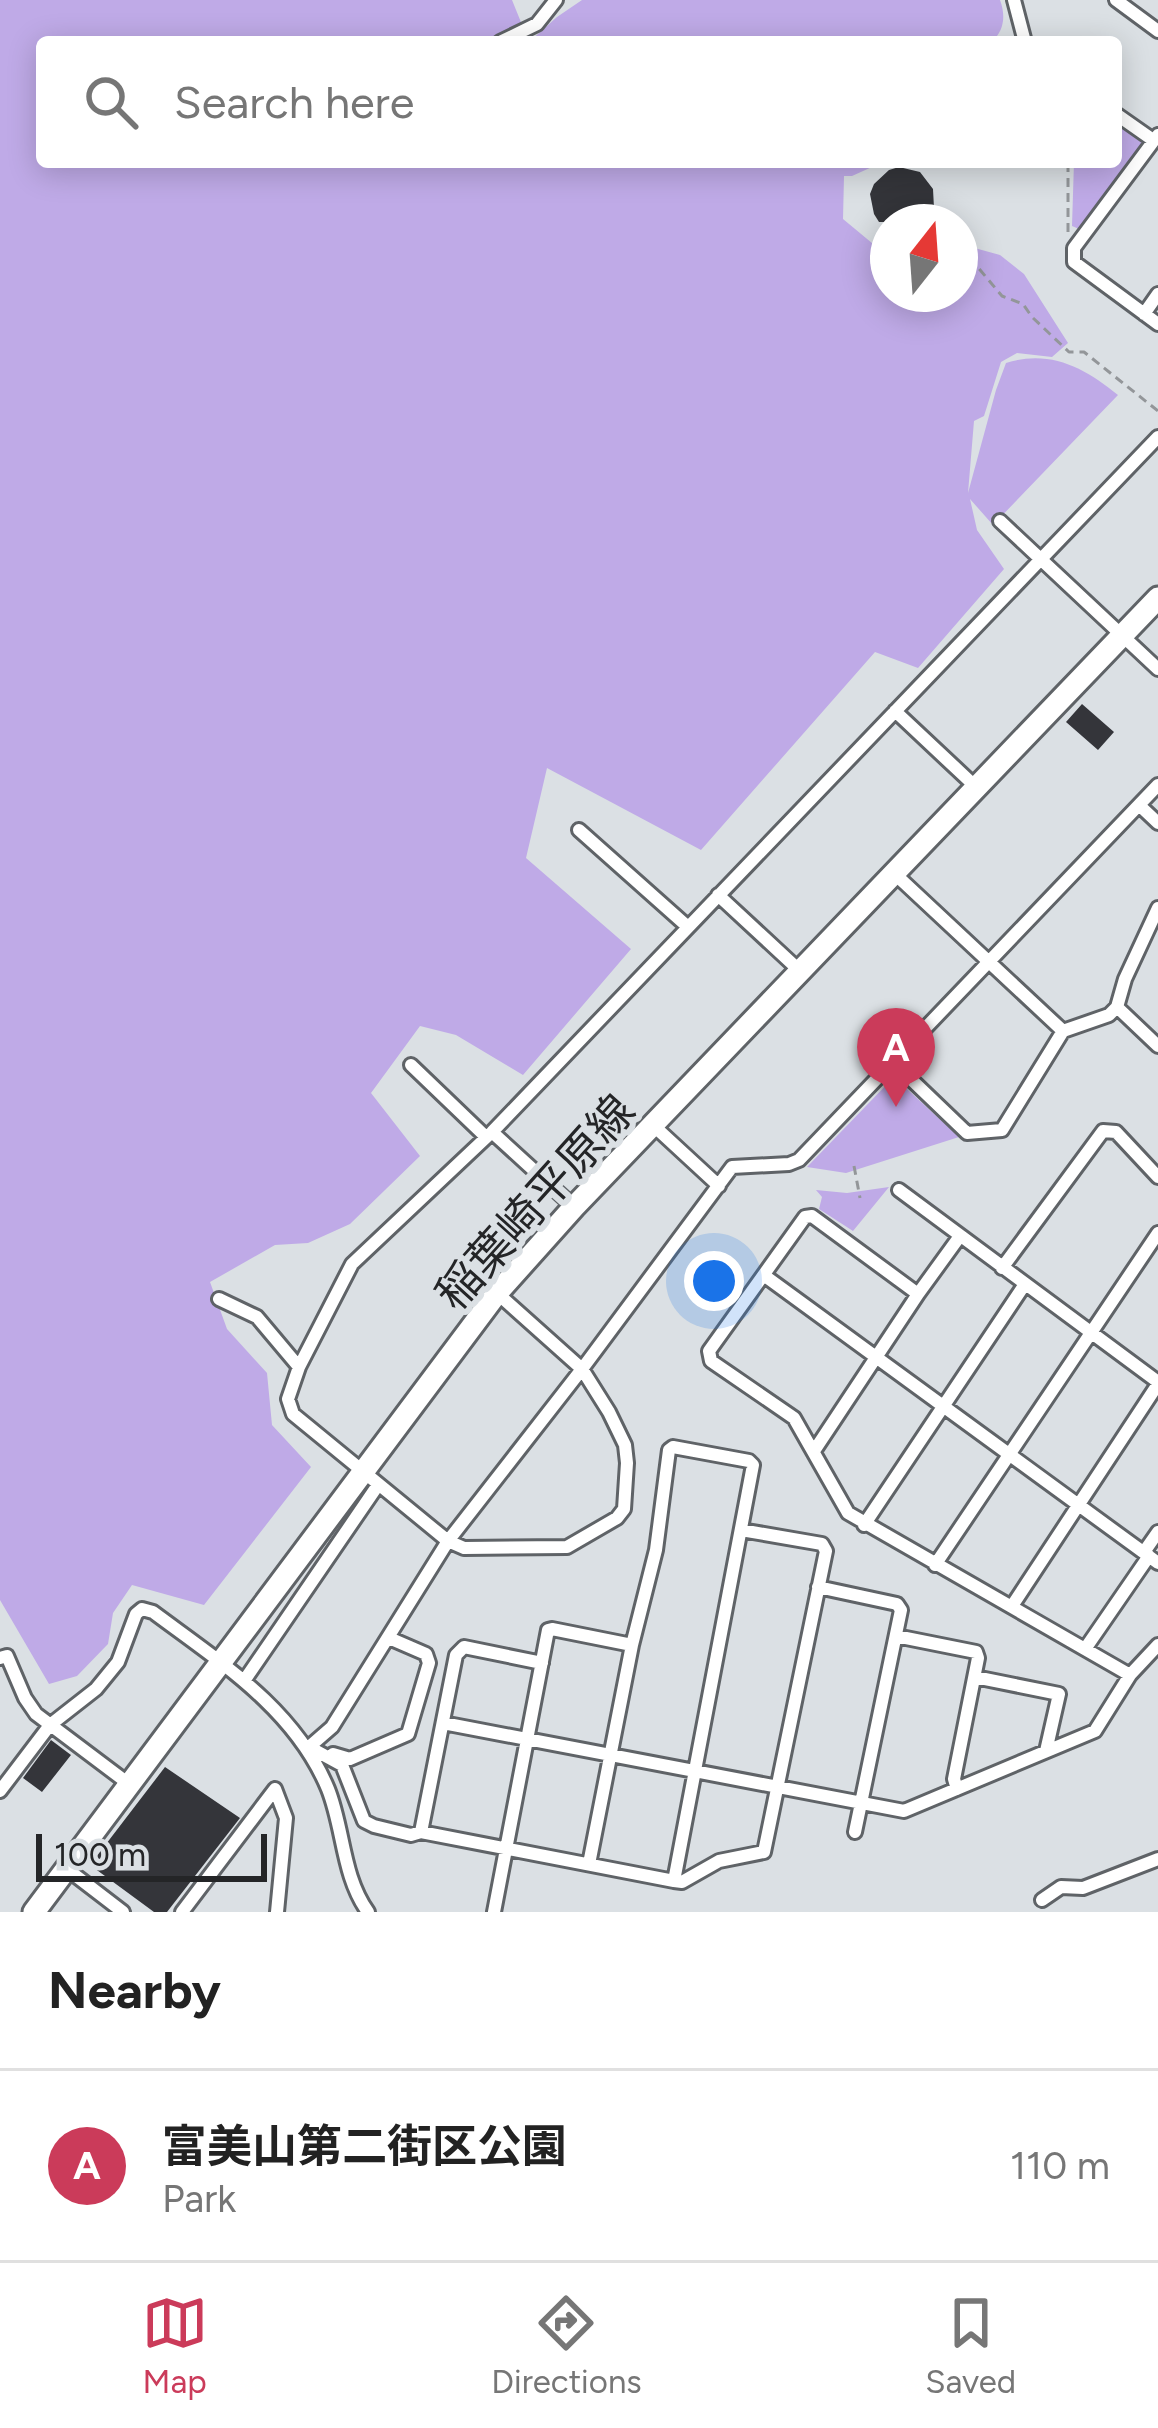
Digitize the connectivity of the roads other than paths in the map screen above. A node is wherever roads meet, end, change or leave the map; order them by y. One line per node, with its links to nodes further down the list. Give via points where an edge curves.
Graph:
1 (556, 0): 5 (street, via 537,24)
2 (1014, 0): 6 (street)
3 (1115, 0): 4 (street)
4 (1158, 31)
5 (512, 36)
6 (1023, 36)
7 (1122, 118): 8 (street)
8 (1156, 138): 10 (street, via 1075,248 1074,262)
9 (1158, 294): 10 (street)
10 (1144, 314): 11 (street)
11 (1158, 324)
12 (1158, 436): 14 (street)
13 (1000, 521): 14 (street)
14 (1043, 559): 16 (street); 18 (street)
15 (1158, 598): 16 (main road, 稲葉崎平原線)
16 (1122, 636): 17 (street); 20 (main road, 稲葉崎平原線)
17 (1158, 669)
18 (895, 711): 20 (street); 25 (street)
19 (1158, 785): 21 (street)
20 (977, 788): 24 (main road, 稲葉崎平原線)
21 (1139, 805): 22 (street); 28 (street)
22 (1158, 823)
23 (579, 830): 27 (street)
24 (896, 875): 28 (street); 29 (main road, 稲葉崎平原線)
25 (718, 895): 27 (street); 29 (street)
26 (1158, 908): 30 (street)
27 (688, 928): 36 (street)
28 (988, 962): 31 (street); 33 (street)
29 (801, 972): 35 (main road, 稲葉崎平原線)
30 (1118, 1006): 31 (street); 32 (street)
31 (1063, 1031): 33 (street, via 1002,1130 967,1133)
32 (1158, 1046)
33 (893, 1062): 38 (street, via 799,1160 732,1167)
34 (411, 1065): 36 (street)
35 (654, 1126): 38 (street); 40 (main road, 稲葉崎平原線)
36 (490, 1135): 40 (street); 51 (street, via 352,1264)
37 (1158, 1177): 43 (street, via 1116,1132 1103,1131)
38 (719, 1186): 52 (street)
39 (899, 1190): 42 (street)
40 (574, 1208): 46 (main road, 稲葉崎平原線)
41 (1158, 1233): 49 (street)
42 (960, 1236): 43 (street); 47 (street)
43 (1002, 1268): 45 (street)
44 (764, 1276): 47 (street, via 812,1216); 50 (street); 55 (street, via 709,1351 711,1361 794,1418)
45 (1025, 1284): 49 (street); 54 (street)
46 (497, 1293): 52 (street); 57 (main road, 稲葉崎平原線)
47 (918, 1294): 50 (street)
48 (219, 1299): 51 (street, via 257,1317)
49 (1090, 1332): 53 (street); 56 (street)
50 (875, 1359): 54 (street); 55 (street)
51 (299, 1367): 57 (street, via 288,1399 293,1414)
52 (582, 1369): 62 (street); 62 (street, via 625,1445 624,1510 567,1547 464,1548)
53 (1158, 1383): 58 (street)
54 (942, 1406): 56 (street); 59 (street)
55 (814, 1451): 59 (street, via 848,1513)
56 (1008, 1455): 58 (street); 64 (street)
57 (370, 1478): 62 (street); 73 (main road, 稲葉崎平原線); 77 (street)
58 (1077, 1504): 63 (street); 66 (street)
59 (864, 1525): 64 (street)
60 (741, 1530): 65 (street, via 822,1544); 69 (street, via 749,1461 669,1450); 84 (street)
61 (1158, 1532): 63 (street)
62 (448, 1540): 68 (street)
63 (1150, 1557): 71 (street)
64 (934, 1565): 66 (street)
65 (818, 1587): 67 (street, via 897,1604); 86 (street)
66 (1012, 1606): 71 (street)
67 (896, 1636): 76 (street, via 976,1652); 89 (street)
68 (388, 1638): 81 (street, via 332,1727); 81 (street, via 426,1654 429,1663 408,1734 350,1759)
69 (632, 1645): 74 (street, via 552,1629); 83 (street)
70 (1158, 1645): 75 (street)
71 (1085, 1649): 75 (street)
72 (0, 1658): 79 (street, via 7,1655 25,1698)
73 (222, 1663): 77 (street); 79 (street, via 142,1609 118,1662); 85 (main road, 稲葉崎平原線)
74 (542, 1663): 78 (street, via 464,1647); 80 (street)
75 (1130, 1675): 82 (street, via 1095,1731)
76 (975, 1677): 82 (street, via 1059,1694); 87 (street)
77 (244, 1681): 102 (street, via 308,1750)
78 (443, 1723): 80 (street); 90 (street)
79 (50, 1726): 85 (street); 88 (street)
80 (528, 1739): 83 (street); 92 (street)
81 (309, 1747): 90 (street, via 342,1766 364,1821)
82 (1046, 1751): 87 (street)
83 (610, 1756): 84 (street); 94 (street)
84 (695, 1772): 86 (street); 96 (street)
85 (129, 1784): 95 (main road, 稲葉崎平原線)
86 (778, 1788): 89 (street); 96 (street, via 764,1852)
87 (957, 1789): 89 (street, via 904,1811)
88 (0, 1791)
89 (861, 1804): 91 (street)
90 (421, 1832): 92 (street)
91 (855, 1832)
92 (507, 1848): 94 (street); 103 (street)
93 (1158, 1859): 97 (street)
94 (589, 1864): 96 (street)
95 (67, 1869): 98 (main road, 稲葉崎平原線); 99 (street)
96 (674, 1881)
97 (1042, 1900)
98 (34, 1912)
99 (123, 1912)
100 (182, 1912): 101 (street, via 275,1790 286,1818)
101 (277, 1912)
102 (368, 1912)
103 (494, 1912)

